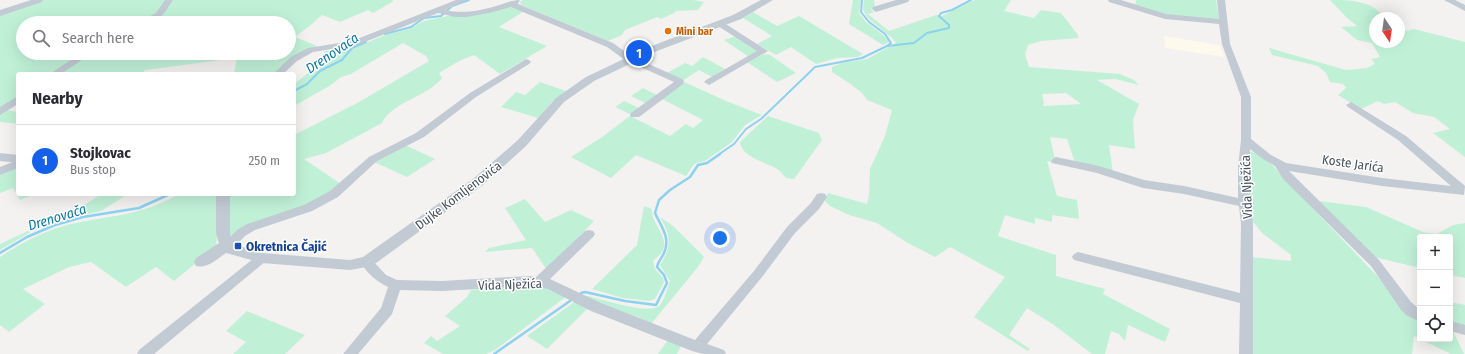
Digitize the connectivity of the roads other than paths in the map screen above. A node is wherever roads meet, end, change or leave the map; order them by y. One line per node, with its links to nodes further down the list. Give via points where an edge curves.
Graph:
1 (39, 0): 13 (street)
2 (169, 0): 14 (street)
3 (463, 0): 12 (street)
4 (768, 0): 16 (street, Dujke Komljenovića)
5 (905, 0): 11 (street)
6 (1112, 0): 15 (street, via 1165,16)
7 (1220, 0): 15 (street, Vida Nježića)
8 (1448, 0): 10 (street)
9 (515, 2): 12 (street, via 482,12 458,15); 18 (street, via 604,42)
10 (1465, 8)
11 (876, 9)
12 (443, 12): 17 (street, via 354,43 311,50)
13 (0, 13)
14 (158, 16)
15 (1223, 22): 29 (street, Vida Nježića, via 1227,48 1246,97)
16 (721, 24): 18 (street, Dujke Komljenovića); 24 (street, via 763,51)
17 (296, 59)
18 (631, 59): 28 (street, via 680,82); 45 (street, Dujke Komljenovića, via 599,74 566,95 500,164)
19 (76, 60): 22 (street)
20 (294, 60): 23 (street)
21 (526, 62): 41 (street, via 473,95 420,135 373,159 334,194 308,208 251,227)
22 (58, 72)
23 (280, 72)
24 (709, 82)
25 (16, 100): 27 (street)
26 (1351, 105): 36 (street, via 1402,138)
27 (0, 112)
28 (635, 115)
29 (1246, 140): 34 (street, Koste Jarića); 39 (street, Vida Nježića, via 1243,167)
30 (0, 157): 31 (street)
31 (16, 159)
32 (1056, 161): 39 (street, via 1099,170 1143,184)
33 (16, 165): 35 (street)
34 (1280, 165): 36 (street, Koste Jarića, via 1382,182); 49 (street, via 1287,176 1375,263 1406,306)
35 (0, 171)
36 (1465, 191)
37 (223, 196): 41 (street, via 223,234)
38 (821, 197): 52 (street, via 791,230)
39 (1245, 203): 48 (street, Vida Nježića)
40 (589, 234): 46 (street)
41 (227, 245): 43 (street, via 236,251); 44 (street)
42 (1078, 257): 48 (street)
43 (262, 258): 45 (street, via 350,264); 53 (street)
44 (202, 262)
45 (367, 262): 47 (street, via 382,278)
46 (540, 282): 47 (street, Vida Nježića); 52 (street, Vida Nježića)
47 (395, 285): 54 (street, via 387,310)
48 (1247, 300): 56 (street, Vida Nježića)
49 (1417, 314)
50 (1453, 327): 51 (street)
51 (1465, 330)
52 (698, 347): 55 (street, Vida Nježića)
53 (144, 354)
54 (350, 354)
55 (719, 354)
56 (1246, 354)

